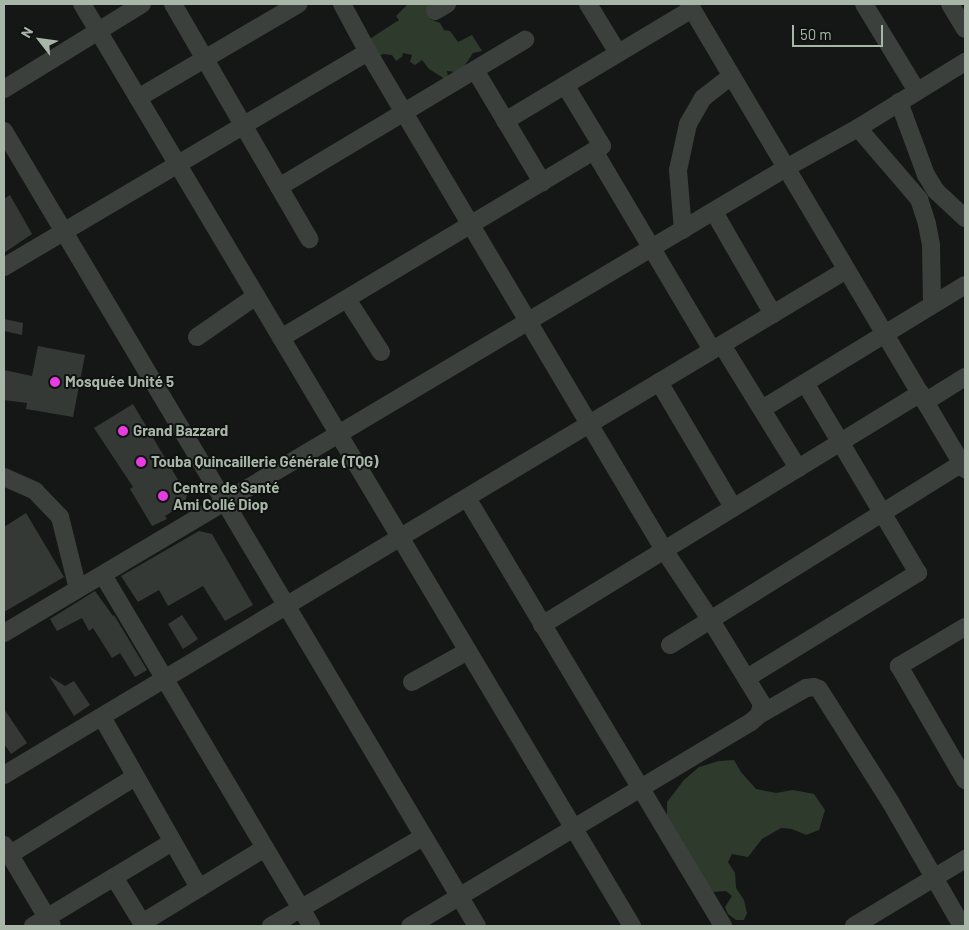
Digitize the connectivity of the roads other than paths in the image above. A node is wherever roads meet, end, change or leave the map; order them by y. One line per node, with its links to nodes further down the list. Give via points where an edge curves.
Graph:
1 (82, 4): 11 (street)
2 (142, 4): 11 (street)
3 (173, 4): 15 (street)
4 (298, 4): 15 (street)
5 (342, 4): 13 (street)
6 (588, 4): 14 (street)
7 (864, 4): 21 (street)
8 (950, 4): 10 (street)
9 (691, 6): 14 (street); 18 (street)
10 (965, 29)
11 (98, 31): 20 (street); 22 (street)
12 (526, 40): 17 (street)
13 (368, 52): 24 (street); 26 (street)
14 (618, 53): 19 (street)
15 (205, 59): 22 (street); 26 (street)
16 (965, 62): 21 (street)
17 (475, 70): 24 (street); 25 (street)
18 (732, 76): 31 (street); 39 (street, via 703,98 688,124 678,170)
19 (566, 85): 25 (street); 29 (street, via 602,146)
20 (4, 89)
21 (917, 91): 23 (street)
22 (138, 98): 30 (street)
23 (899, 102): 27 (street); 34 (street, via 926,175)
24 (404, 112): 33 (street); 38 (street)
25 (505, 121): 32 (street)
26 (243, 126): 30 (street); 33 (street)
27 (858, 128): 31 (street); 35 (street)
28 (4, 131): 40 (street)
29 (594, 151): 32 (street); 42 (street)
30 (178, 164): 40 (street); 46 (street)
31 (786, 168): 36 (street); 44 (street)
32 (542, 182): 38 (street)
33 (279, 187): 41 (street)
34 (936, 191): 35 (street); 37 (street)
35 (919, 199): 48 (street, via 931,245)
36 (714, 212): 39 (street); 49 (street)
37 (965, 218)
38 (471, 225): 47 (street); 50 (street)
39 (683, 230): 42 (street)
40 (64, 232): 43 (street); 68 (street)
41 (309, 239)
42 (652, 248): 50 (street); 54 (street)
43 (4, 267)
44 (846, 270): 49 (street); 51 (street)
45 (965, 286): 48 (street)
46 (256, 296): 52 (street); 53 (street)
47 (347, 299): 53 (street); 55 (street)
48 (932, 304): 51 (street)
49 (773, 314): 54 (street)
50 (528, 322): 61 (street); 62 (street)
51 (885, 335): 58 (street); 59 (street)
52 (197, 337)
53 (281, 338): 62 (street)
54 (717, 347): 57 (street); 60 (street)
55 (381, 352)
56 (965, 377): 59 (street)
57 (659, 382): 61 (street); 69 (street)
58 (805, 384): 60 (street); 63 (street)
59 (922, 397): 63 (street); 64 (street)
60 (762, 409): 65 (street)
61 (590, 424): 67 (street); 72 (street)
62 (339, 434): 68 (street); 71 (street)
63 (840, 442): 65 (street); 70 (street)
64 (963, 466): 70 (street)
65 (798, 468): 69 (street)
66 (4, 477): 74 (street, via 35,490 60,517)
67 (466, 498): 71 (street); 77 (street)
68 (224, 502): 73 (street); 75 (street)
69 (734, 507): 72 (street)
70 (882, 513): 76 (street); 82 (street, via 918,573)
71 (400, 538): 75 (street); 81 (street)
72 (664, 550): 76 (street); 77 (street)
73 (103, 574): 74 (street); 83 (street)
74 (78, 589): 79 (street)
75 (286, 606): 83 (street); 92 (street)
76 (710, 619): 80 (street); 82 (street)
77 (542, 625): 90 (street)
78 (965, 628): 89 (street, via 899,666)
79 (4, 633)
80 (670, 645)
81 (468, 651): 84 (street); 91 (street)
82 (747, 678): 85 (street, via 762,704)
83 (165, 679): 86 (street); 94 (street)
84 (412, 682)
85 (759, 715): 90 (street); 98 (street, via 806,688 819,689 891,803)
86 (102, 717): 87 (street); 88 (street)
87 (4, 775)
88 (135, 777): 93 (street); 95 (street)
89 (965, 780)
90 (640, 787): 91 (street); 109 (street)
91 (573, 828): 100 (street); 108 (street)
92 (423, 837): 100 (street); 101 (street)
93 (172, 842): 97 (street); 99 (street)
94 (265, 848): 99 (street); 101 (street)
95 (7, 850): 102 (street)
96 (965, 859): 98 (street)
97 (114, 877): 102 (street); 103 (street)
98 (933, 878): 110 (street); 111 (street)
99 (199, 888): 103 (street)
100 (459, 896): 106 (street); 107 (street)
101 (301, 909): 104 (street); 105 (street)
102 (44, 924)
103 (143, 925)
104 (271, 926)
105 (311, 926)
106 (410, 926)
107 (477, 926)
108 (632, 926)
109 (723, 926)
110 (854, 926)
111 (962, 926)

